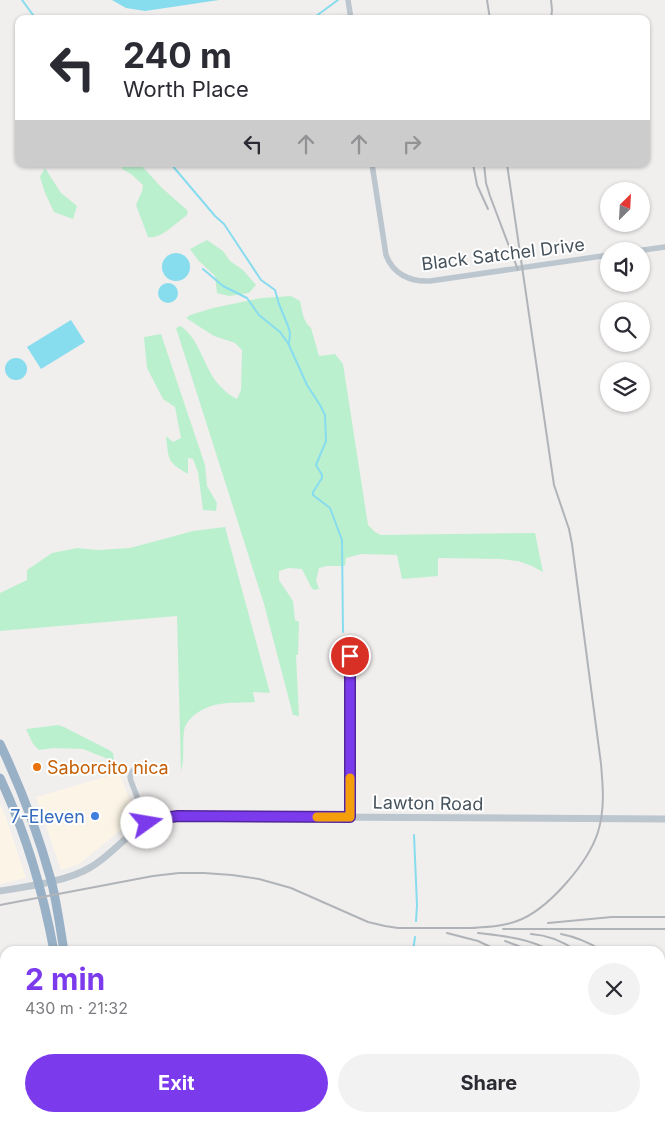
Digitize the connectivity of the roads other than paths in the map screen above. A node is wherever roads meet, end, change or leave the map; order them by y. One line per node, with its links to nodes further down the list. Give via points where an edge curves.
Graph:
1 (348, 0): 2 (street)
2 (350, 15)
3 (372, 167): 6 (street, Black Satchel Drive, via 386,255 394,269 408,279 430,282)
4 (665, 247): 5 (street)
5 (650, 249)
6 (600, 256)
7 (350, 656): 11 (street)
8 (0, 744): 14 (highway, via 31,816)
9 (133, 770): 13 (street, via 130,777)
10 (0, 778): 15 (highway, via 22,830)
11 (350, 817): 12 (street, Lawton Road); 13 (street, Lawton Road, via 178,816)
12 (665, 819)
13 (147, 823): 14 (street, Lawton Road, via 90,868)
14 (51, 882): 15 (street, Lawton Road); 18 (highway)
15 (39, 884): 16 (street, Lawton Road); 17 (highway)
16 (0, 891)
17 (53, 946)
18 (63, 946)

